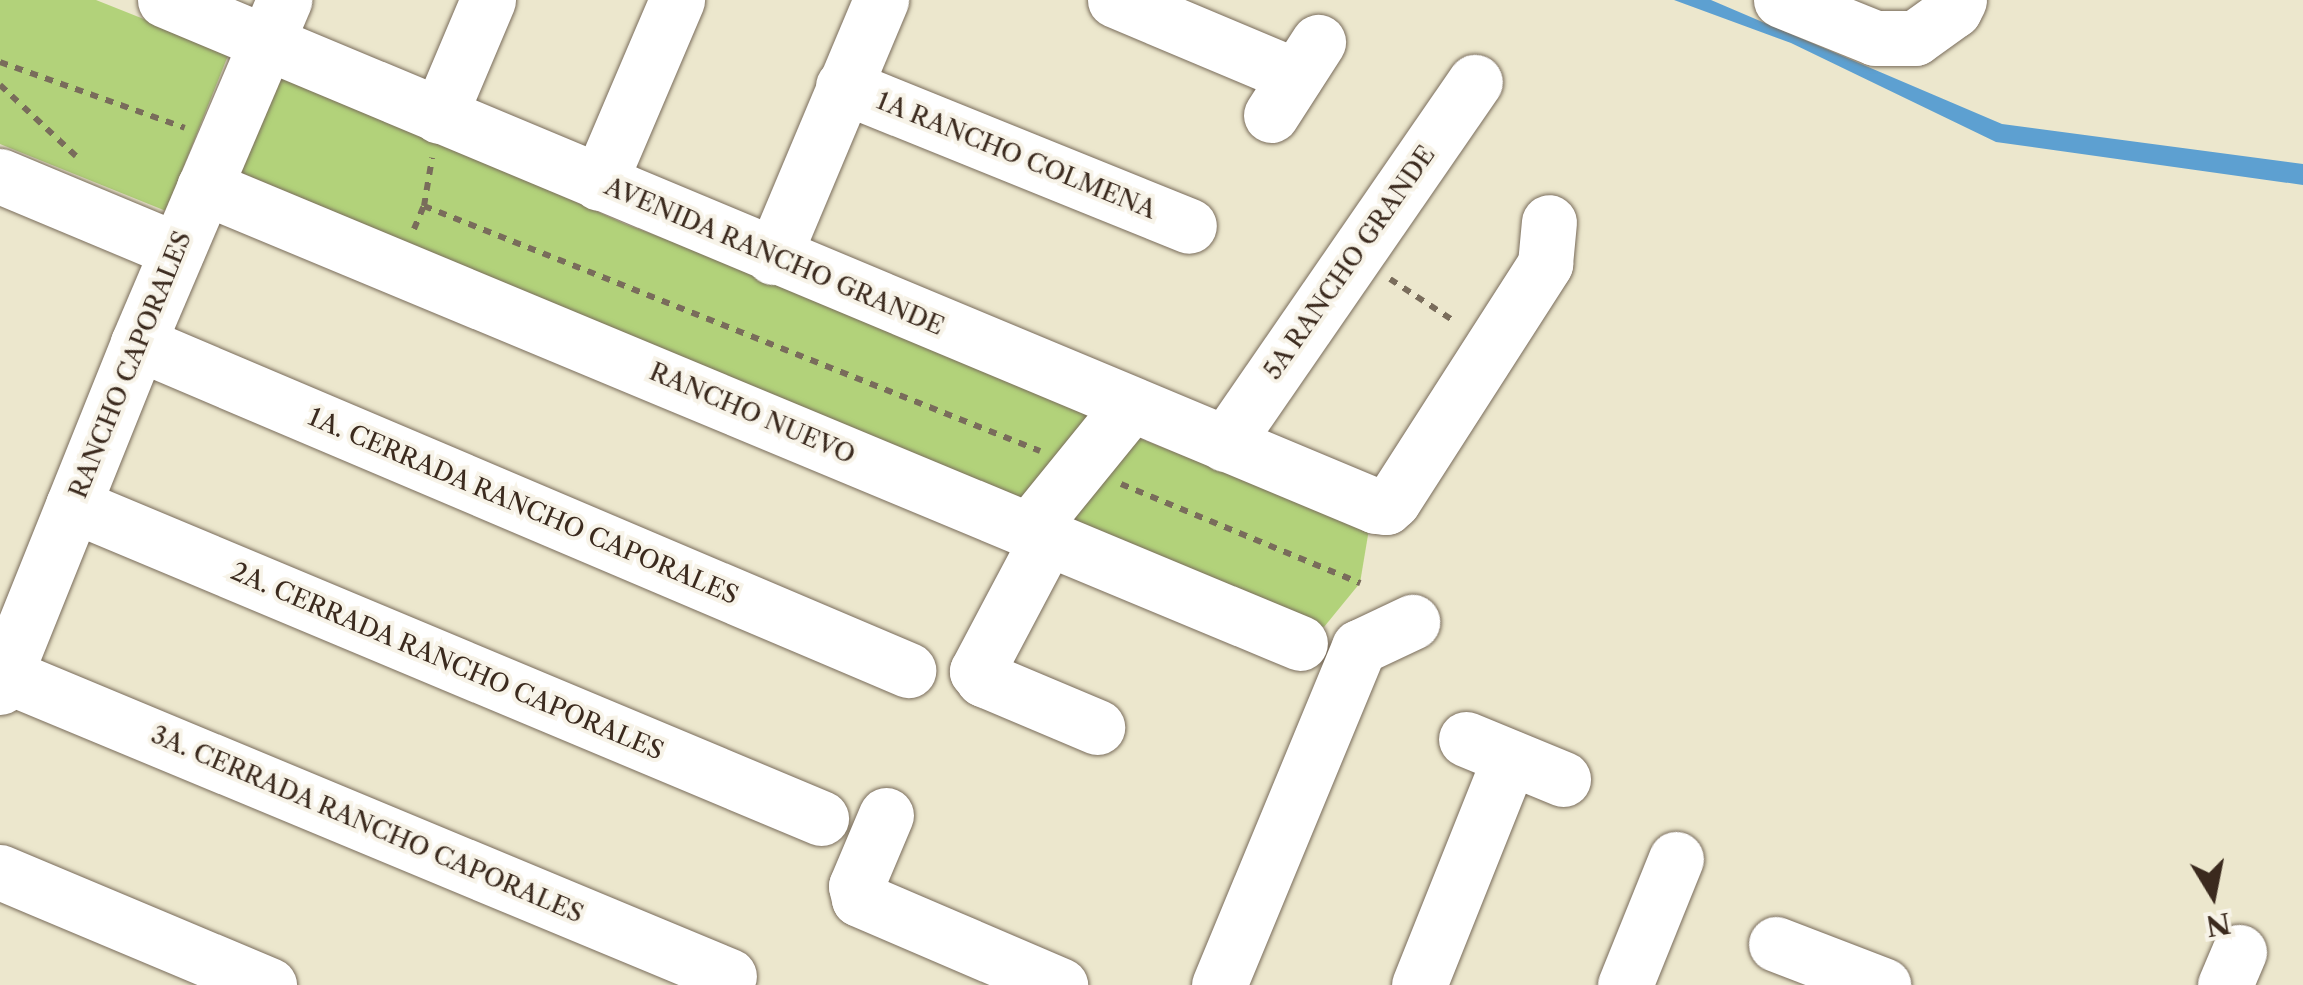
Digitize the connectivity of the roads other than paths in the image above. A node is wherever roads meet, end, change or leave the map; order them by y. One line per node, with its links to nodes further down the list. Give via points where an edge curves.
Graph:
1 (165, 0): 8 (street, AVENIDA RANCHO GRANDE)
2 (488, 0): 12 (street)
3 (677, 0): 15 (street)
4 (881, 0): 11 (street)
5 (1115, 0): 9 (street)
6 (1781, 0): 7 (street, via 1875,38 1915,38)
7 (1959, 0)
8 (275, 22): 12 (street, AVENIDA RANCHO GRANDE); 13 (street, RANCHO CAPORALES)
9 (1295, 78)
10 (1475, 82): 22 (street, 5A RANCHO GRANDE)
11 (843, 86): 17 (street, 1A RANCHO COLMENA); 19 (street)
12 (439, 116): 15 (street, AVENIDA RANCHO GRANDE)
13 (214, 164): 18 (street, RANCHO CAPORALES); 24 (street, RANCHO NUEVO, via 398,266)
14 (0, 176): 18 (street)
15 (599, 184): 19 (street, AVENIDA RANCHO GRANDE)
16 (1549, 222): 22 (street, AVENIDA RANCHO GRANDE, via 1545,264 1386,507)
17 (1187, 229)
18 (178, 250): 20 (street, RANCHO CAPORALES)
19 (774, 257): 21 (street, AVENIDA RANCHO GRANDE)
20 (138, 343): 23 (street, RANCHO CAPORALES); 27 (street, 1A. CERRADA RANCHO CAPORALES)
21 (1129, 406): 22 (street, AVENIDA RANCHO GRANDE); 24 (street, via 1082,468)
22 (1225, 444)
23 (73, 505): 28 (street, RANCHO CAPORALES); 32 (street, 2A. CERRADA RANCHO CAPORALES)
24 (1012, 534): 26 (street, RANCHO NUEVO); 29 (street, via 977,671)
25 (1412, 622): 40 (street, via 1359,647)
26 (1300, 643)
27 (910, 667)
28 (2, 681): 36 (street, 3A. CERRADA RANCHO CAPORALES)
29 (1098, 727)
30 (1563, 779): 41 (street, via 1488,748)
31 (886, 815): 39 (street, via 856,886 860,900)
32 (820, 820)
33 (1676, 858): 42 (street)
34 (0, 872): 38 (street)
35 (1776, 944): 37 (street)
36 (734, 965)
37 (1849, 979)
38 (269, 985)
39 (1060, 985)
40 (1219, 985)
41 (1418, 985)
42 (1625, 985)

